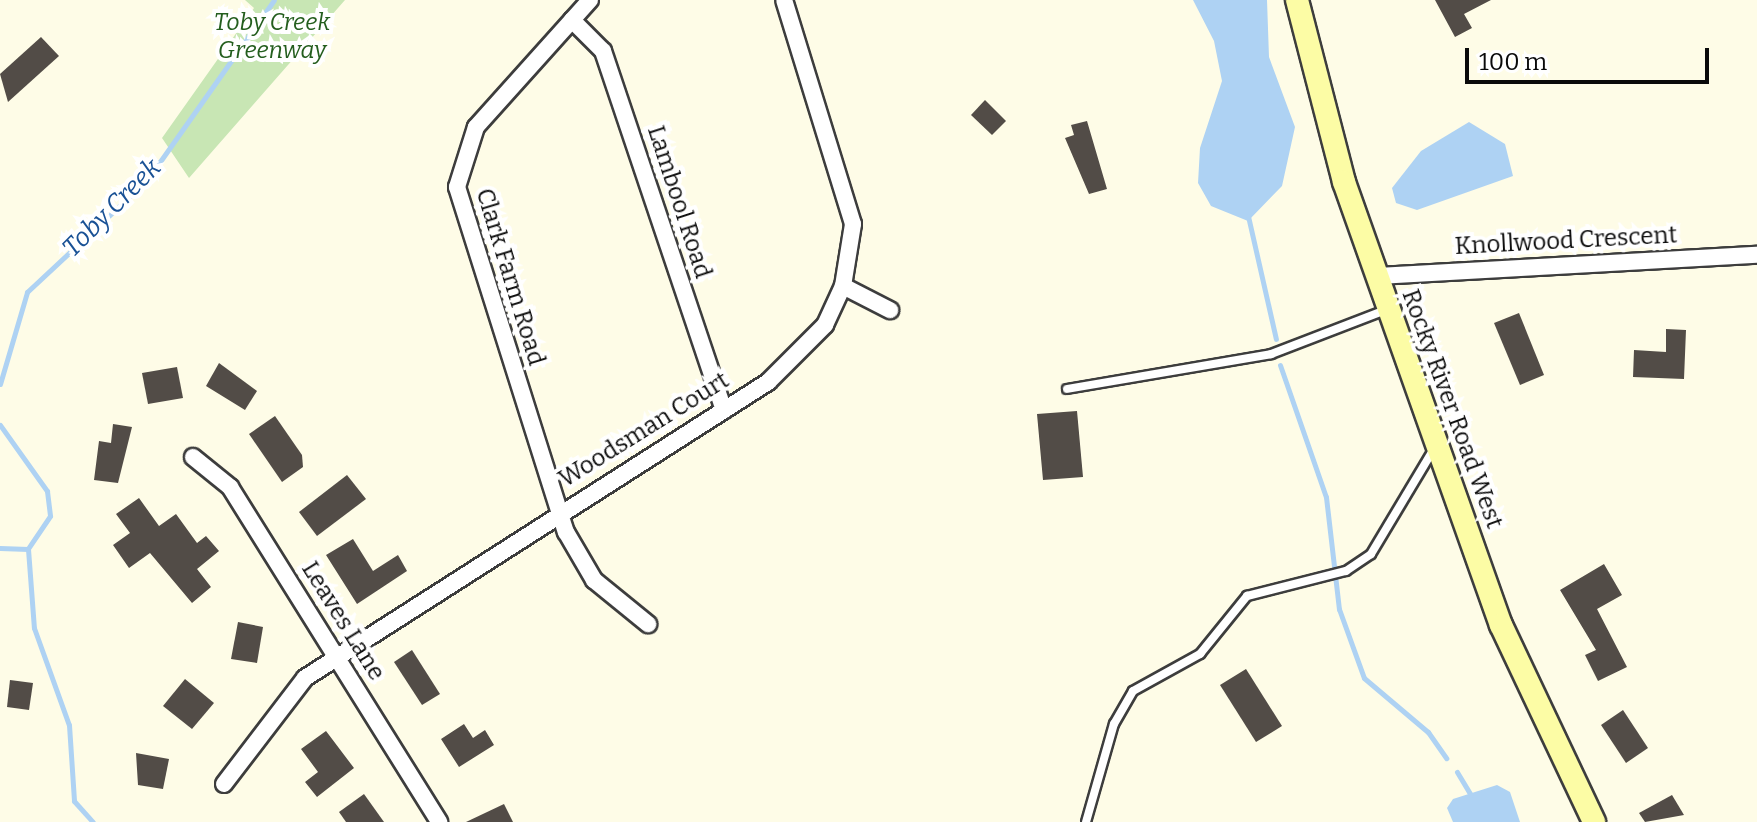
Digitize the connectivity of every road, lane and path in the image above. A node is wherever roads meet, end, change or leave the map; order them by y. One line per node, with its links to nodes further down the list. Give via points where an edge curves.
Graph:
1 (590, 0): 4 (street, Clark Farm Road)
2 (784, 0): 7 (street, Woodsman Court, via 853,224)
3 (1297, 0): 6 (street, Rocky River Road West)
4 (572, 20): 11 (street, Lambool Road, via 603,51); 14 (street, Clark Farm Road, via 476,127 457,187)
5 (1757, 255): 6 (street, Knollwood Crescent)
6 (1377, 276): 8 (street, Rocky River Road West)
7 (843, 286): 9 (street); 11 (street, Woodsman Court, via 808,346)
8 (1389, 309): 10 (lane, via 1271,354); 12 (street, Rocky River Road West)
9 (890, 310)
10 (1067, 389)
11 (724, 410): 14 (street, Woodsman Court)
12 (1438, 443): 19 (lane, via 1415,470 1379,544 1346,571 1247,596 1200,654 1133,691 1114,724 1100,795); 20 (street, Rocky River Road West, via 1501,625)
13 (193, 457): 16 (street, Leaves Lane, via 222,475)
14 (558, 511): 15 (street, Clark Farm Road, via 594,580); 16 (street, Woodsman Court)
15 (648, 624)
16 (336, 656): 17 (street, Woodsman Court, via 289,695); 18 (street, Leaves Lane)
17 (224, 784)
18 (439, 822)
19 (1086, 822)
20 (1594, 822)

